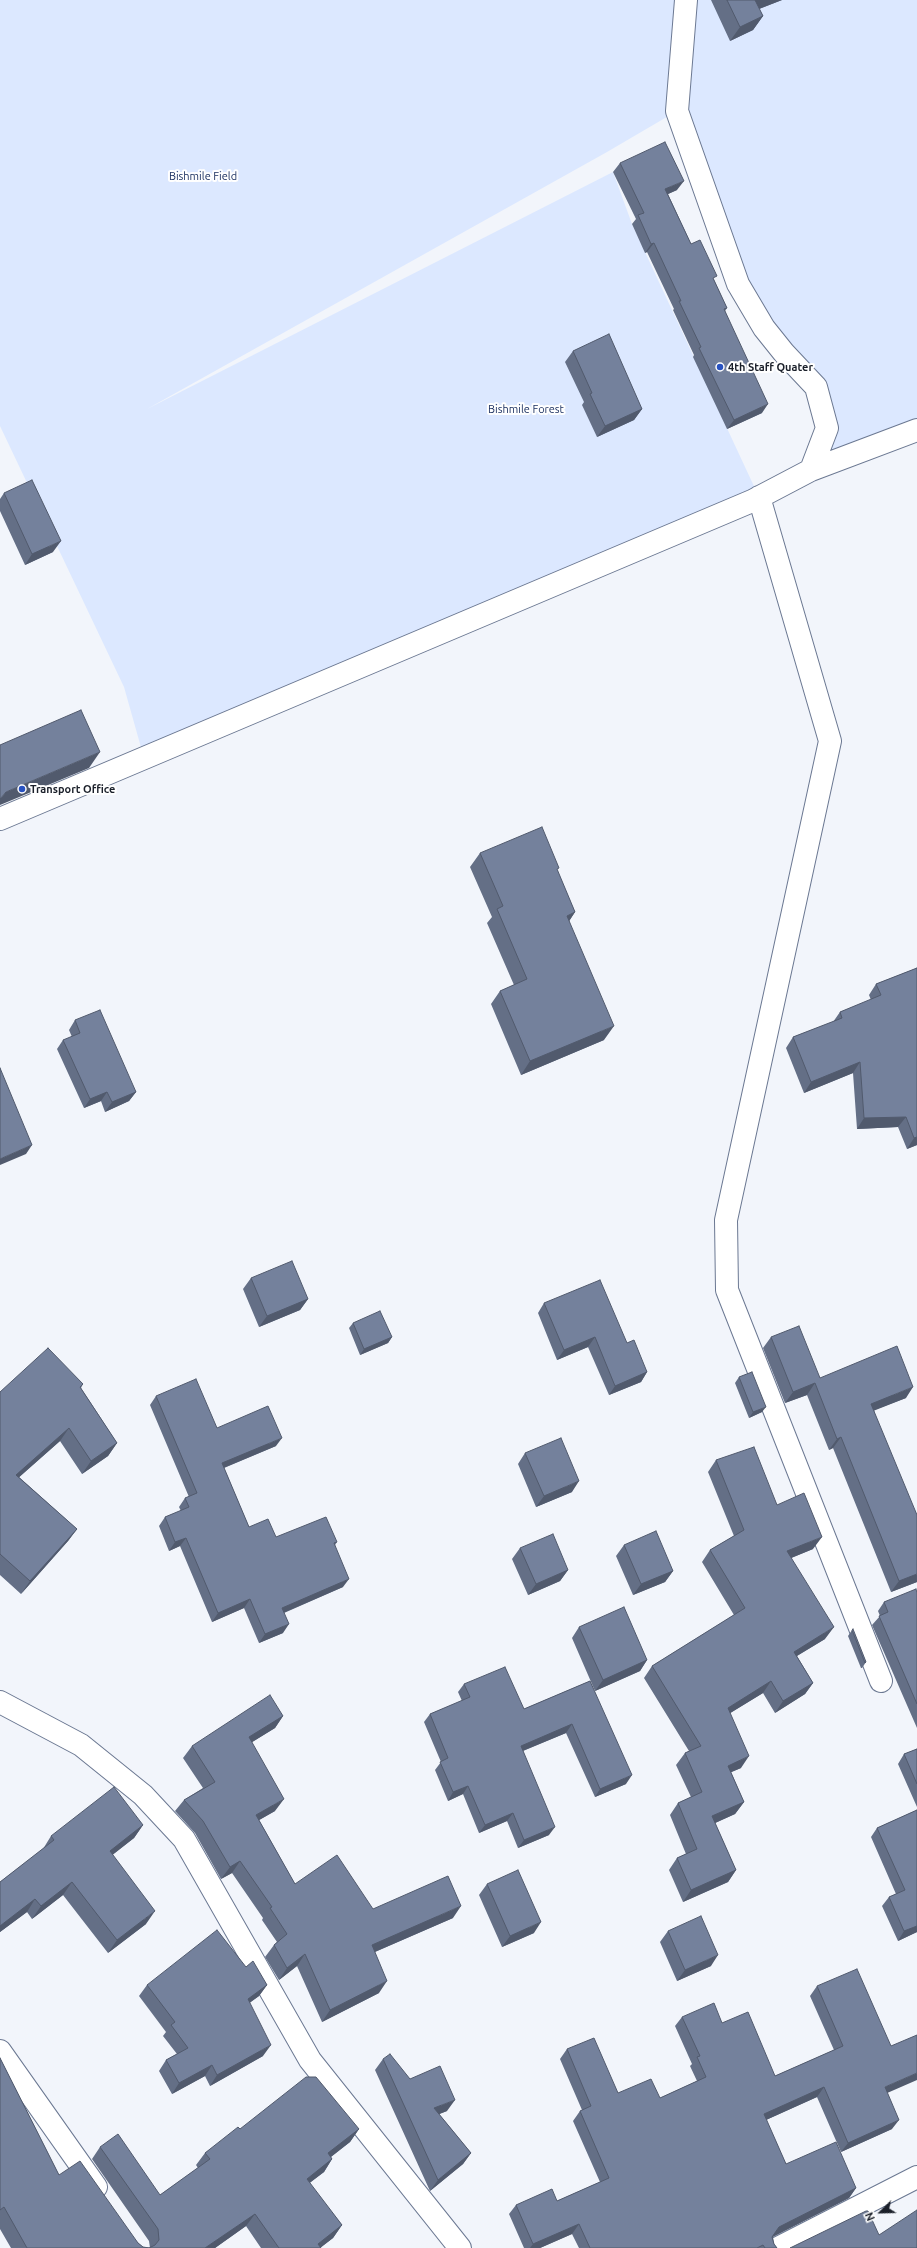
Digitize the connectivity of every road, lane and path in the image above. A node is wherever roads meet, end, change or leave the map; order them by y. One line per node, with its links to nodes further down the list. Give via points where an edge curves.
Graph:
1 (686, 0): 3 (street, via 677,111 738,284 764,328 816,387 827,428)
2 (917, 430): 3 (street)
3 (811, 470): 4 (street)
4 (759, 497): 5 (street); 6 (street, via 830,741 726,1220 727,1290)
5 (0, 819)
6 (881, 1681)
7 (0, 1702): 11 (street, via 81,1745 143,1795 184,1839 310,2060)
8 (0, 2051): 10 (street)
9 (917, 2177): 12 (street)
10 (107, 2202)
11 (460, 2248)
12 (778, 2248)

